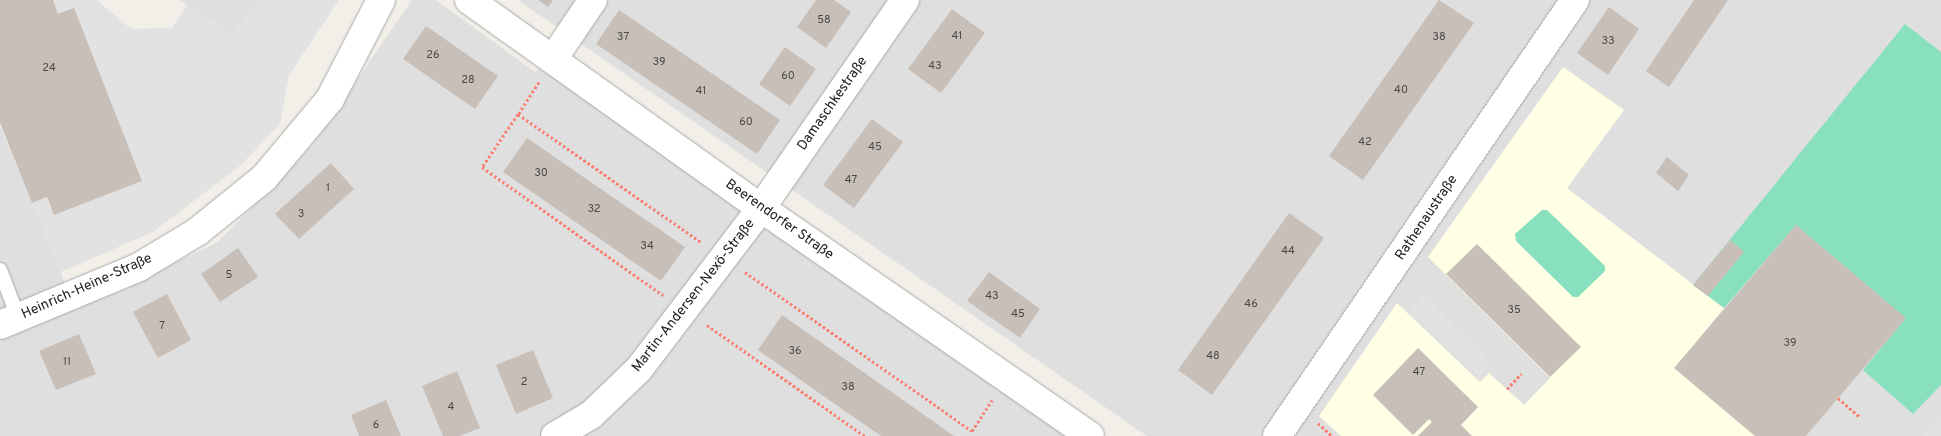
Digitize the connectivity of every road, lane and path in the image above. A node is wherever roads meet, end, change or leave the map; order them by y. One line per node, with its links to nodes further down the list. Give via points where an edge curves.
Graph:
1 (381, 0): 11 (street, Heinrich-Heine-Straße, via 330,99 264,178 197,232 139,268)
2 (469, 0): 6 (street, Beerendorfer Straße)
3 (593, 0): 6 (street)
4 (905, 0): 8 (street, Damaschkestraße)
5 (1575, 0): 19 (street, Rathenaustraße)
6 (553, 59): 8 (street, Beerendorfer Straße)
7 (518, 114): 10 (path, via 482,167)
8 (761, 208): 10 (street, Martin-Andersen-Nexö-Straße); 16 (street, Beerendorfer Straße)
9 (0, 270): 11 (lane)
10 (684, 310): 17 (street, Martin-Andersen-Nexö-Straße, via 639,369 591,415); 18 (path)
11 (9, 321)
12 (1521, 374): 13 (path)
13 (1507, 389)
14 (1838, 398): 15 (path)
15 (1859, 416)
16 (1086, 435)
17 (555, 436)
18 (865, 436)
19 (1277, 436)

